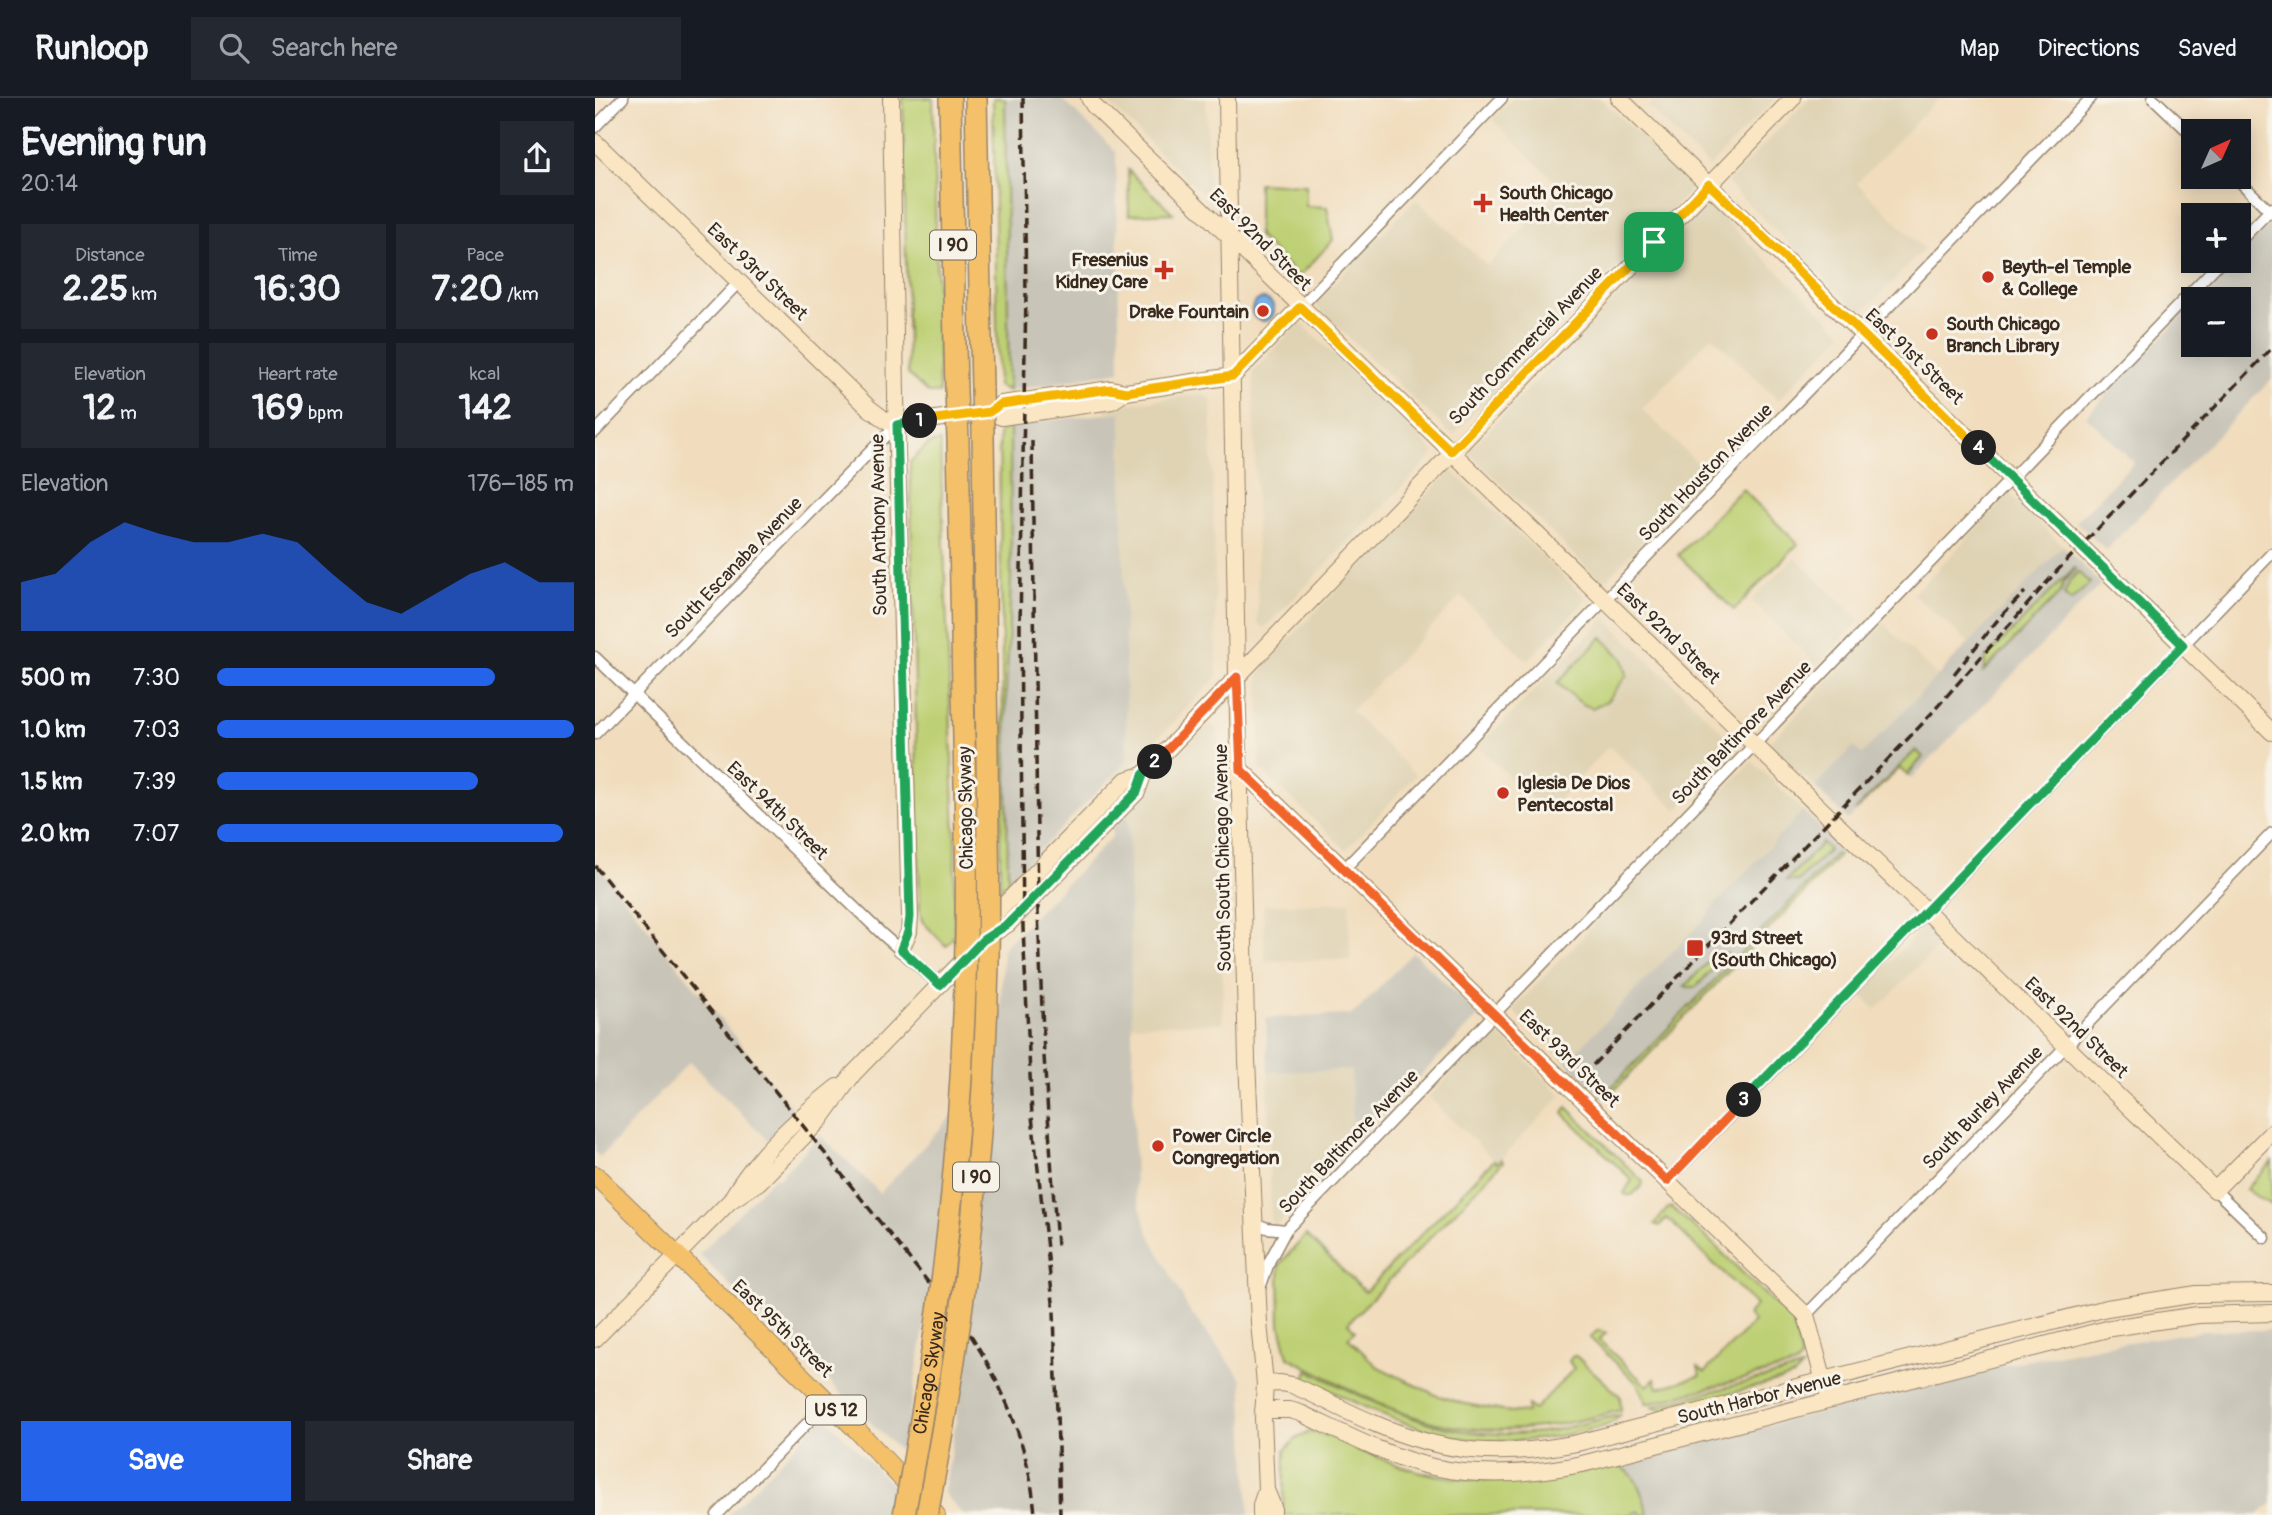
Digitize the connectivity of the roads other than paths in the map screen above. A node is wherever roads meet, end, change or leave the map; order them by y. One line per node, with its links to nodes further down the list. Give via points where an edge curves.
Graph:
1 (623, 98): 13 (street)
2 (891, 98): 25 (main road, South Anthony Avenue)
3 (950, 98): 66 (highway, Chicago Skyway / I 90, bridge, via 966,837 965,998 952,1192 932,1358)
4 (976, 98): 67 (highway, Chicago Skyway / I 90, bridge, via 987,999 975,1194 959,1328)
5 (1227, 98): 19 (main road, South South Chicago Avenue)
6 (1502, 98): 22 (street)
7 (1619, 98): 15 (main road, East 91st Street)
8 (1793, 98): 15 (main road, South Commercial Avenue)
9 (2091, 98): 23 (street, South Houston Avenue)
10 (2153, 98): 12 (street)
11 (1088, 101): 19 (main road, East 92nd Street)
12 (2181, 125)
13 (595, 127)
14 (595, 142): 21 (main road, East 93rd Street)
15 (1709, 184): 23 (main road, East 91st Street); 27 (main road, South Commercial Avenue)
16 (2248, 189): 17 (street)
17 (2271, 211): 18 (street)
18 (2251, 230)
19 (1229, 236): 22 (main road, East 92nd Street); 24 (main road, South South Chicago Avenue)
20 (2209, 273): 28 (street, South Baltimore Avenue)
21 (739, 282): 25 (main road, East 93rd Street, via 869,408); 26 (street)
22 (1300, 307): 24 (main road); 27 (main road, East 92nd Street)
23 (1862, 335): 28 (main road, East 91st Street); 30 (street, South Houston Avenue)
24 (1233, 376): 25 (main road, via 1001,404 989,412); 33 (main road, South South Chicago Avenue)
25 (897, 425): 34 (street, South Escanaba Avenue); 42 (main road, South Anthony Avenue, via 910,917)
26 (595, 432)
27 (1451, 451): 30 (main road, East 92nd Street); 33 (main road, South Commercial Avenue)
28 (2011, 479): 31 (main road, East 91st Street); 37 (street, South Baltimore Avenue)
29 (2272, 553): 31 (street)
30 (1605, 600): 37 (main road, East 92nd Street); 40 (street, South Houston Avenue)
31 (2183, 645): 35 (main road, East 91st Street); 41 (street)
32 (595, 657): 34 (street, East 94th Street)
33 (1237, 677): 38 (main road, South South Chicago Avenue); 43 (main road, South Commercial Avenue, via 1143,775 1137,792 1008,924 983,940)
34 (633, 695): 36 (street, South Escanaba Avenue); 42 (street, East 94th Street)
35 (2272, 732)
36 (595, 734)
37 (1754, 744): 41 (main road, East 92nd Street); 44 (street, South Baltimore Avenue)
38 (1241, 770): 40 (main road, East 93rd Street); 50 (main road, South South Chicago Avenue)
39 (2272, 833): 45 (street, South Burley Avenue)
40 (1344, 869): 44 (main road, East 93rd Street)
41 (1926, 911): 45 (main road, East 92nd Street); 48 (street)
42 (901, 949): 43 (street, East 94th Street)
43 (940, 985): 53 (main road, South Commercial Avenue, via 747,1172 730,1201)
44 (1494, 1014): 48 (main road, East 93rd Street); 51 (street, South Baltimore Avenue)
45 (2066, 1046): 49 (main road, East 92nd Street); 57 (street, South Burley Avenue)
46 (2272, 1132): 49 (main road)
47 (595, 1175): 53 (main road, East 95th Street / US 12)
48 (1667, 1181): 57 (main road, East 93rd Street)
49 (2215, 1190): 52 (street, East 92nd Street)
50 (1254, 1223): 51 (street, South Baltimore Avenue); 55 (main road, South South Chicago Avenue)
51 (1286, 1230): 55 (street, South Baltimore Avenue)
52 (2265, 1238)
53 (677, 1254): 58 (main road, South Commercial Avenue); 62 (main road, East 95th Street / US 12)
54 (2272, 1293): 59 (main road, South Harbor Avenue, via 2197,1294 2107,1308)
55 (1257, 1296): 60 (main road, South South Chicago Avenue)
56 (2272, 1314): 61 (main road, South Harbor Avenue, via 2199,1315 2111,1328)
57 (1806, 1315): 59 (main road)
58 (595, 1339)
59 (1824, 1380): 60 (main road, South Harbor Avenue, via 1577,1443 1503,1453 1438,1447 1369,1422 1292,1385); 61 (main road)
60 (1265, 1384): 63 (main road, South South Chicago Avenue)
61 (1829, 1401): 63 (main road, South Harbor Avenue, via 1582,1464 1503,1474 1433,1467 1300,1413)
62 (828, 1402): 65 (street); 68 (main road, East 95th Street / US 12)
63 (1263, 1410): 64 (main road, South South Chicago Avenue)
64 (1266, 1490): 69 (main road, South South Chicago Avenue); 70 (main road, South South Chicago Avenue)
65 (717, 1515)
66 (904, 1515)
67 (927, 1515)
68 (936, 1515)
69 (1261, 1515)
70 (1273, 1515)

